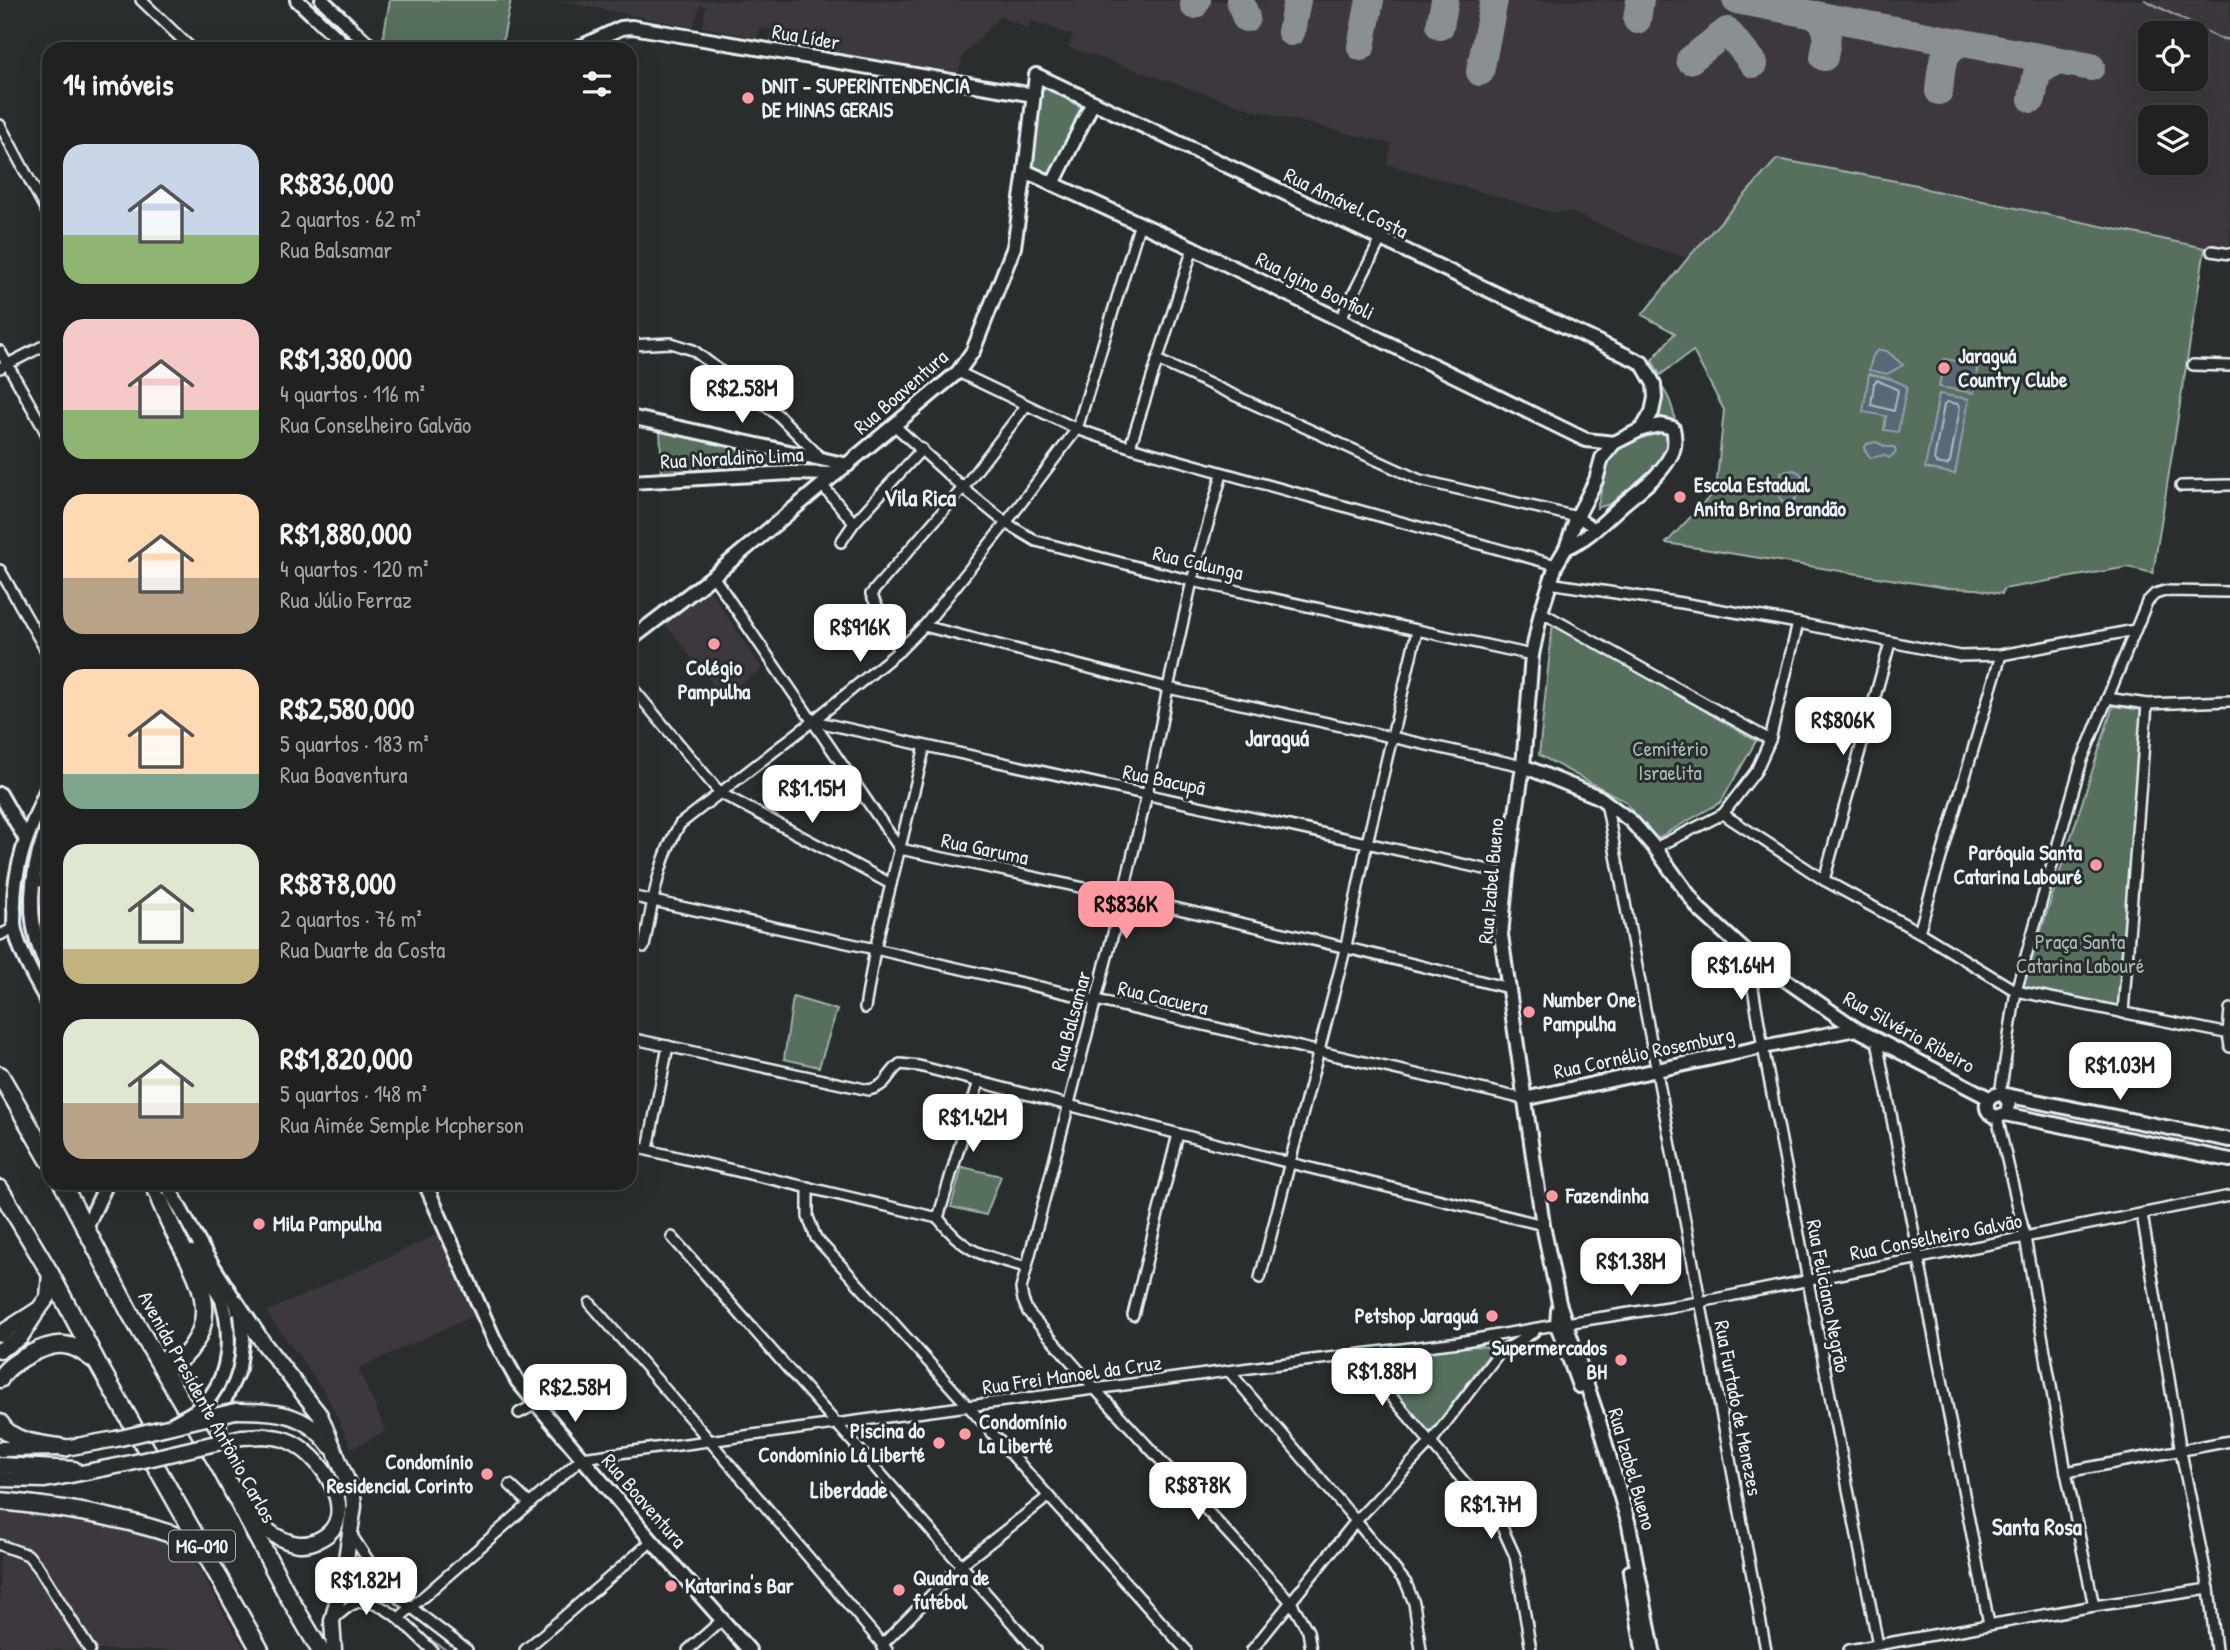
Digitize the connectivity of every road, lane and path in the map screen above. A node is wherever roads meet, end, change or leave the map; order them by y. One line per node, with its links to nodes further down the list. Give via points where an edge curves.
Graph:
1 (141, 0): 4 (street)
2 (297, 0): 5 (street)
3 (322, 0): 6 (street)
4 (185, 42)
5 (342, 42)
6 (366, 42)
7 (591, 42): 9 (street, Rua Líder, via 632,27)
8 (1036, 75): 9 (street, Rua Boaventura); 10 (street, Rua Amável Costa)
9 (1034, 95): 12 (street, Rua Boaventura)
10 (1093, 102): 13 (street); 16 (street, Rua Amável Costa)
11 (0, 125): 14 (street)
12 (1025, 171): 13 (street, Rua Igino Bonfioli); 28 (street, Rua Boaventura, via 1014,247 973,351)
13 (1053, 184): 15 (street, Rua Igino Bonfioli)
14 (42, 203)
15 (1140, 223): 17 (street, Rua Igino Bonfioli); 33 (street)
16 (1380, 241): 20 (street); 34 (street, Rua Amável Costa, via 1642,363 1654,384 1655,398)
17 (1192, 248): 20 (street, Rua Igino Bonfioli); 24 (street)
18 (2212, 251): 19 (street)
19 (2230, 254)
20 (1340, 320): 35 (street, Rua Igino Bonfioli)
21 (637, 345): 40 (street, via 671,343 693,349 779,416)
22 (42, 347): 26 (street)
23 (0, 351): 26 (street)
24 (1157, 360): 37 (street); 49 (street, via 1420,480)
25 (2193, 365): 27 (street)
26 (4, 366): 32 (street)
27 (2230, 366)
28 (958, 372): 29 (street); 31 (street, Rua Boaventura)
29 (1026, 405): 33 (street); 48 (street)
30 (637, 419): 40 (street)
31 (894, 425): 38 (street, Rua Calunga); 41 (street, Rua Boaventura)
32 (42, 427)
33 (1077, 429): 37 (street); 51 (street)
34 (1642, 429): 36 (street); 52 (street, via 1673,428 1673,452 1660,472)
35 (1586, 440): 36 (street, Rua Igino Bonfioli); 39 (street, Rua Igino Bonfioli)
36 (1614, 443): 39 (street, Rua Izabel Bueno)
37 (1130, 447): 43 (street)
38 (922, 449): 48 (street, Rua Calunga); 50 (street)
39 (1602, 458): 49 (street, Rua Izabel Bueno)
40 (824, 461): 41 (street); 42 (street)
41 (848, 464): 42 (street, Rua Boaventura)
42 (836, 474): 44 (street, Rua Noraldino Lima); 45 (street, Rua Boaventura)
43 (1222, 474): 55 (street); 58 (street, Rua Balsamar)
44 (637, 482)
45 (822, 485): 50 (street); 57 (street, Rua Boaventura)
46 (2230, 485): 47 (street)
47 (2182, 486)
48 (963, 488): 51 (street, Rua Calunga); 69 (street, via 871,594)
49 (1577, 517): 52 (street); 54 (street, Rua Izabel Bueno)
50 (854, 523): 53 (street)
51 (1006, 523): 58 (street, Rua Calunga, via 1036,541); 63 (street)
52 (1596, 529): 54 (street)
53 (841, 542)
54 (1566, 548): 55 (street, Rua Izabel Bueno)
55 (1556, 565): 59 (street, Rua Izabel Bueno)
56 (0, 570): 68 (street)
57 (713, 576): 66 (street, Rua Boaventura); 77 (street)
58 (1192, 581): 65 (street, Rua Calunga); 72 (street, Rua Balsamar)
59 (1549, 583): 61 (street, Rua Izabel Bueno); 62 (street)
60 (2230, 592): 64 (street, via 2155,594)
61 (1541, 611): 70 (street, Rua Izabel Bueno); 79 (street)
62 (1798, 623): 67 (street); 79 (street)
63 (924, 626): 69 (street); 72 (street)
64 (2135, 630): 71 (street); 74 (street)
65 (1417, 631): 70 (street, Rua Calunga); 78 (street)
66 (637, 635)
67 (1890, 643): 71 (street, via 1960,656); 95 (street)
68 (42, 644)
69 (899, 651): 77 (street)
70 (1532, 655): 81 (street, Rua Izabel Bueno)
71 (2001, 655): 102 (street)
72 (1168, 688): 78 (street); 84 (street, Rua Balsamar)
73 (637, 693): 82 (street)
74 (2108, 698): 76 (street); 111 (street, via 2082,760)
75 (2230, 701): 76 (street)
76 (2147, 704): 115 (street)
77 (813, 721): 80 (street, Rua Bacupã); 82 (street); 92 (street)
78 (1392, 736): 81 (street); 90 (street)
79 (1770, 740): 87 (street, via 1756,771)
80 (925, 746): 84 (street, Rua Bacupã); 92 (street)
81 (1523, 766): 86 (street, Rua Silvério Ribeiro); 93 (street, Rua Izabel Bueno)
82 (720, 793): 97 (street); 100 (street, via 680,824 671,839)
83 (0, 794): 88 (street)
84 (1147, 794): 90 (street, Rua Bacupã); 98 (street, Rua Balsamar)
85 (42, 800): 88 (street)
86 (1606, 802): 91 (street, Rua Silvério Ribeiro); 126 (street, Rua Furtado de Menezes)
87 (1723, 814): 91 (street); 95 (street)
88 (25, 838): 101 (street, via 16,874)
89 (42, 840): 94 (street)
90 (1367, 843): 93 (street, Rua Bacupã); 104 (street)
91 (1655, 848): 108 (street, Rua Silvério Ribeiro, via 1699,909)
92 (900, 849): 97 (street); 98 (street, Rua Garuma)
93 (1507, 874): 109 (street, Rua Izabel Bueno, via 1500,935)
94 (33, 879): 96 (street); 107 (street, via 33,920)
95 (1825, 880): 102 (street)
96 (42, 882)
97 (891, 884): 106 (street)
98 (1123, 895): 104 (street, Rua Garuma); 112 (street, Rua Balsamar)
99 (637, 898): 100 (street, Rua Cacuera)
100 (653, 901): 105 (street); 106 (street, Rua Cacuera)
101 (14, 928): 103 (street); 110 (street)
102 (1919, 932): 111 (street)
103 (0, 936)
104 (1346, 946): 109 (street, Rua Garuma); 125 (street)
105 (644, 947)
106 (875, 949): 112 (street, Rua Cacuera); 113 (street)
107 (42, 953)
108 (1747, 953): 116 (street, Rua Silvério Ribeiro); 123 (street, Rua Feliciano Negrão)
109 (1508, 988): 130 (street, Rua Izabel Bueno)
110 (42, 990)
111 (2016, 991): 115 (street); 129 (street)
112 (1095, 999): 125 (street, Rua Cacuera); 131 (street, Rua Balsamar)
113 (865, 1008)
114 (2230, 1009): 119 (street)
115 (2123, 1013): 119 (street)
116 (1840, 1018): 117 (street, Rua Silvério Ribeiro); 118 (street)
117 (1856, 1029): 118 (street, Rua Cornélio Rosemburg); 121 (street, Rua Silvério Ribeiro)
118 (1840, 1032): 123 (street, Rua Cornélio Rosemburg)
119 (2229, 1034): 124 (street)
120 (637, 1039): 122 (street)
121 (1877, 1041): 129 (street, Rua Silvério Ribeiro); 156 (street)
122 (668, 1046): 128 (street, via 869,1090 887,1082 900,1065); 137 (street)
123 (1763, 1047): 126 (street, Rua Cornélio Rosemburg); 160 (street, Rua Feliciano Negrão)
124 (2230, 1047)
125 (1319, 1053): 130 (street, Rua Cacuera); 139 (street)
126 (1657, 1070): 130 (street, Rua Cornélio Rosemburg); 162 (street, Rua Furtado de Menezes)
127 (0, 1075): 136 (highway)
128 (979, 1081): 131 (street); 151 (street)
129 (1998, 1096): 132 (street, via 2009,1106); 132 (street, via 1986,1104 1987,1111); 134 (street, Rua Silvério Ribeiro)
130 (1524, 1099): 152 (street, Rua Izabel Bueno)
131 (1068, 1104): 133 (street); 157 (street, Rua Balsamar)
132 (2001, 1116): 138 (street); 155 (street)
133 (1178, 1134): 139 (street); 165 (street)
134 (2230, 1140)
135 (637, 1147): 137 (street)
136 (42, 1148)
137 (649, 1149): 140 (street)
138 (2230, 1160)
139 (1290, 1163): 152 (street); 159 (street)
140 (808, 1187): 151 (street); 179 (street, via 808,1217 816,1238)
141 (0, 1189): 149 (highway, MG-010)
142 (66, 1190): 153 (highway, Avenida Presidente Antônio Carlos / MG-010)
143 (104, 1190): 153 (street)
144 (154, 1190): 148 (street)
145 (170, 1190): 161 (street)
146 (428, 1190): 178 (street, Rua Boaventura, via 494,1339)
147 (2230, 1196): 150 (street, Rua Conselheiro Galvão)
148 (160, 1201): 173 (highway, via 200,1284 205,1322 186,1356 174,1362); 183 (street, bridge, via 222,1300 229,1333 222,1377 204,1405)
149 (5, 1209): 158 (highway, MG-010)
150 (2142, 1214): 155 (street, Rua Conselheiro Galvão); 189 (street)
151 (939, 1218): 157 (street, via 961,1244)
152 (1543, 1224): 166 (street, Rua Izabel Bueno)
153 (86, 1228): 173 (highway, Avenida Presidente Antônio Carlos / MG-010)
154 (671, 1237): 182 (street)
155 (2025, 1237): 156 (street, Rua Conselheiro Galvão); 195 (street)
156 (1919, 1258): 160 (street, Rua Conselheiro Galvão); 215 (street)
157 (1026, 1267): 177 (street, Rua Balsamar, via 1021,1289 1028,1312)
158 (50, 1273): 164 (main road, via 48,1297); 174 (highway, MG-010)
159 (1260, 1278)
160 (1808, 1281): 162 (street, Rua Conselheiro Galvão); 216 (street, Rua Feliciano Negrão)
161 (236, 1302): 191 (main road, via 320,1415); 193 (street, via 243,1338 239,1368 219,1424)
162 (1700, 1302): 166 (street, Rua Conselheiro Galvão); 236 (street, Rua Furtado de Menezes)
163 (590, 1303): 184 (street)
164 (39, 1309): 168 (main road); 170 (main road, via 20,1338)
165 (1133, 1315)
166 (1561, 1324): 167 (street, Rua Frei Manoel da Cruz); 234 (street, Rua Izabel Bueno, via 1622,1527); 235 (street, Rua Izabel Bueno, via 1598,1418 1629,1525)
167 (1539, 1329): 169 (street, Rua Frei Manoel da Cruz); 171 (street)
168 (0, 1334)
169 (1487, 1336): 171 (street, via 1494,1339); 172 (street, Rua Frei Manoel da Cruz)
170 (0, 1350)
171 (1498, 1354): 186 (street)
172 (1356, 1355): 175 (street, Rua Frei Manoel da Cruz); 186 (street)
173 (157, 1359): 193 (highway, Avenida Presidente Antônio Carlos / MG-010)
174 (98, 1364): 176 (highway, via 80,1349 56,1345 17,1362); 206 (highway, MG-010)
175 (1229, 1371): 177 (street, Rua Frei Manoel da Cruz); 202 (street)
176 (0, 1379)
177 (1096, 1390): 179 (street, Rua Frei Manoel da Cruz); 209 (street, Rua Balsamar)
178 (536, 1404): 180 (street); 190 (street, Rua Boaventura)
179 (970, 1406): 182 (street, Rua Frei Manoel da Cruz); 198 (street)
180 (519, 1413)
181 (0, 1423): 187 (highway, via 22,1441)
182 (838, 1423): 184 (street, Rua Frei Manoel da Cruz); 207 (street)
183 (168, 1427): 187 (main road, bridge); 191 (main road, bridge, via 236,1410 283,1412 322,1435)
184 (710, 1441): 190 (street, Rua Frei Manoel da Cruz); 218 (street)
185 (2230, 1441): 189 (street)
186 (1431, 1442): 202 (street); 233 (street, via 1501,1525 1515,1556)
187 (65, 1448): 188 (main road)
188 (0, 1449)
189 (2181, 1452): 195 (street); 208 (street)
190 (582, 1458): 201 (street); 204 (street, Rua Boaventura)
191 (339, 1459): 203 (main road, via 353,1495)
192 (0, 1465): 194 (main road)
193 (221, 1469): 199 (highway, Avenida Presidente Antônio Carlos / MG-010)
194 (99, 1470): 196 (main road, via 45,1480); 199 (main road, bridge, via 242,1437 285,1440 311,1454 330,1480 338,1510 335,1528 313,1543 297,1545 272,1534)
195 (2066, 1472): 210 (street)
196 (0, 1479)
197 (510, 1485): 201 (street)
198 (1048, 1497): 207 (street); 229 (street)
199 (239, 1500): 221 (highway, Avenida Presidente Antônio Carlos / MG-010)
200 (0, 1501): 206 (highway, via 67,1508 176,1535)
201 (530, 1504): 211 (street)
202 (1356, 1521): 209 (street); 232 (street, via 1406,1583)
203 (350, 1533): 211 (street, via 387,1589); 213 (main road)
204 (652, 1541): 214 (street, Rua Boaventura); 225 (street)
205 (0, 1545): 219 (street, via 28,1555)
206 (202, 1546): 220 (highway, MG-010)
207 (961, 1565): 218 (street); 228 (street)
208 (2208, 1589): 210 (street); 238 (street)
209 (1292, 1602): 230 (street); 231 (street, Rua Balsamar, via 1308,1632)
210 (2094, 1606): 215 (street)
211 (412, 1607): 212 (street); 224 (street)
212 (399, 1618): 213 (street, via 374,1602 357,1603); 223 (street)
213 (332, 1620): 222 (main road)
214 (722, 1620): 226 (street); 227 (street, Rua Boaventura)
215 (1989, 1624): 217 (street)
216 (1878, 1645): 217 (street); 237 (street)
217 (1904, 1645)
218 (884, 1648)
219 (90, 1650)
220 (260, 1650)
221 (320, 1650)
222 (334, 1650)
223 (432, 1650)
224 (467, 1650)
225 (525, 1650)
226 (688, 1650)
227 (749, 1650)
228 (1037, 1650)
229 (1186, 1650)
230 (1252, 1650)
231 (1311, 1650)
232 (1421, 1650)
233 (1531, 1650)
234 (1643, 1650)
235 (1653, 1650)
236 (1766, 1650)
237 (1849, 1650)
238 (2216, 1650)

